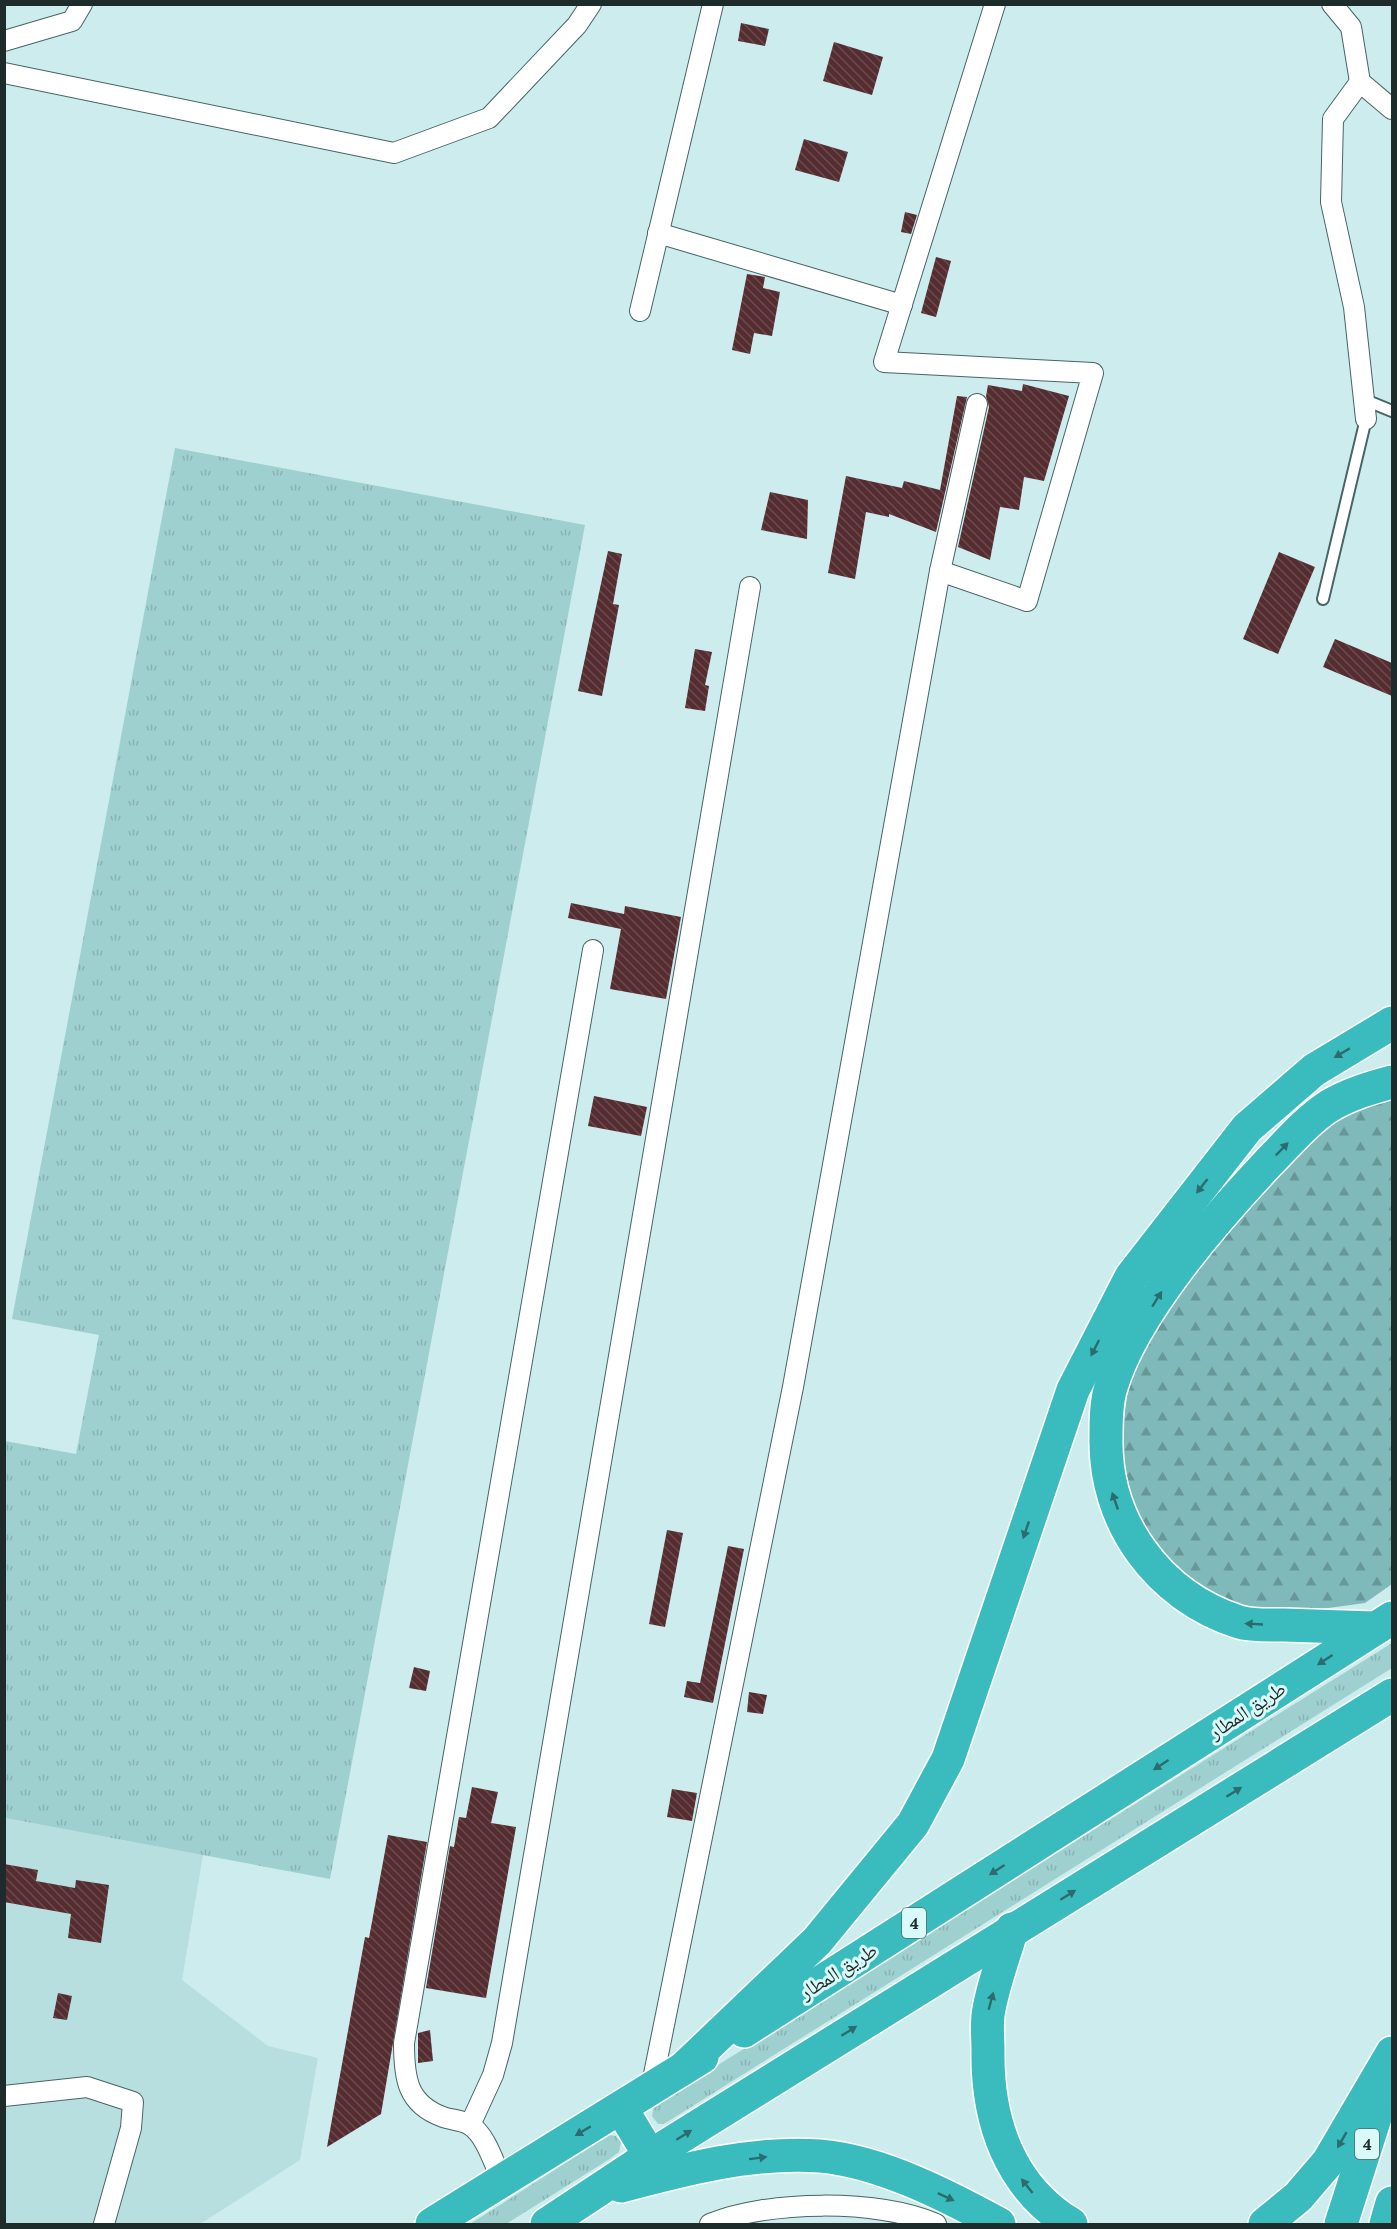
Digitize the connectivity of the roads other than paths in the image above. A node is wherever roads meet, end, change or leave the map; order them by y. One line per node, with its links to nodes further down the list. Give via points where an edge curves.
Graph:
1 (82, 4): 6 (street, via 72,21)
2 (591, 4): 7 (street, via 577,25 489,118 394,153)
3 (713, 4): 10 (street)
4 (995, 4): 11 (street)
5 (1332, 4): 8 (street, via 1351,27)
6 (4, 41)
7 (4, 73)
8 (1360, 82): 9 (street); 15 (street, via 1333,119 1331,202 1354,307)
9 (1392, 109)
10 (658, 233): 11 (street); 12 (street)
11 (902, 305): 16 (street, via 884,362 1093,373 1027,601)
12 (640, 311)
13 (977, 404): 16 (street)
14 (1392, 411): 15 (lane, via 1370,402)
15 (1366, 419): 18 (lane)
16 (940, 571): 28 (street, via 795,1375)
17 (750, 587): 31 (street, via 502,2043 493,2075)
18 (1323, 599)
19 (593, 950): 31 (street, via 404,2043 404,2074 413,2096 427,2111)
20 (1392, 1023): 27 (highway, one-way to 27, via 1314,1070 1247,1128 1131,1277 1073,1390 948,1759 914,1824 817,1941)
21 (1392, 1082): 22 (highway, one-way to 21, via 1241,1623 1201,1606 1153,1568 1135,1545 1110,1487 1105,1456 1111,1388 1132,1339 1162,1291 1231,1202 1302,1128 1328,1107 1360,1091)
22 (1384, 1623): 27 (highway, طريق المطار / 4, one-way to 27)
23 (1392, 1695): 24 (highway, one-way to 23)
24 (1012, 1929): 32 (highway, one-way to 24); 42 (highway, one-way to 24, via 1025,2187 1006,2153 993,2116 987,2075 988,2011)
25 (1392, 2053): 43 (highway, one-way to 43, via 1328,2162 1298,2197)
26 (1392, 2063): 44 (highway, 4)
27 (684, 2068): 28 (highway, طريق المطار / 4)
28 (651, 2089): 30 (highway, طريق المطار / 4)
29 (4, 2096): 36 (street, via 87,2087 133,2102 131,2128)
30 (621, 2108): 32 (highway); 33 (highway, طريق المطار / 4, one-way to 33)
31 (470, 2125): 33 (street, via 483,2140)
32 (650, 2156): 34 (highway)
33 (502, 2180): 37 (highway, طريق المطار / 4)
34 (599, 2193): 38 (highway); 41 (highway, one-way to 41, via 690,2167 784,2155 822,2156 911,2181)
35 (1392, 2203): 45 (highway)
36 (104, 2224)
37 (432, 2224)
38 (548, 2224)
39 (710, 2224): 40 (street, via 803,2205 847,2206)
40 (936, 2224)
41 (999, 2224)
42 (1071, 2224)
43 (1265, 2224)
44 (1341, 2224)
45 (1386, 2224)

